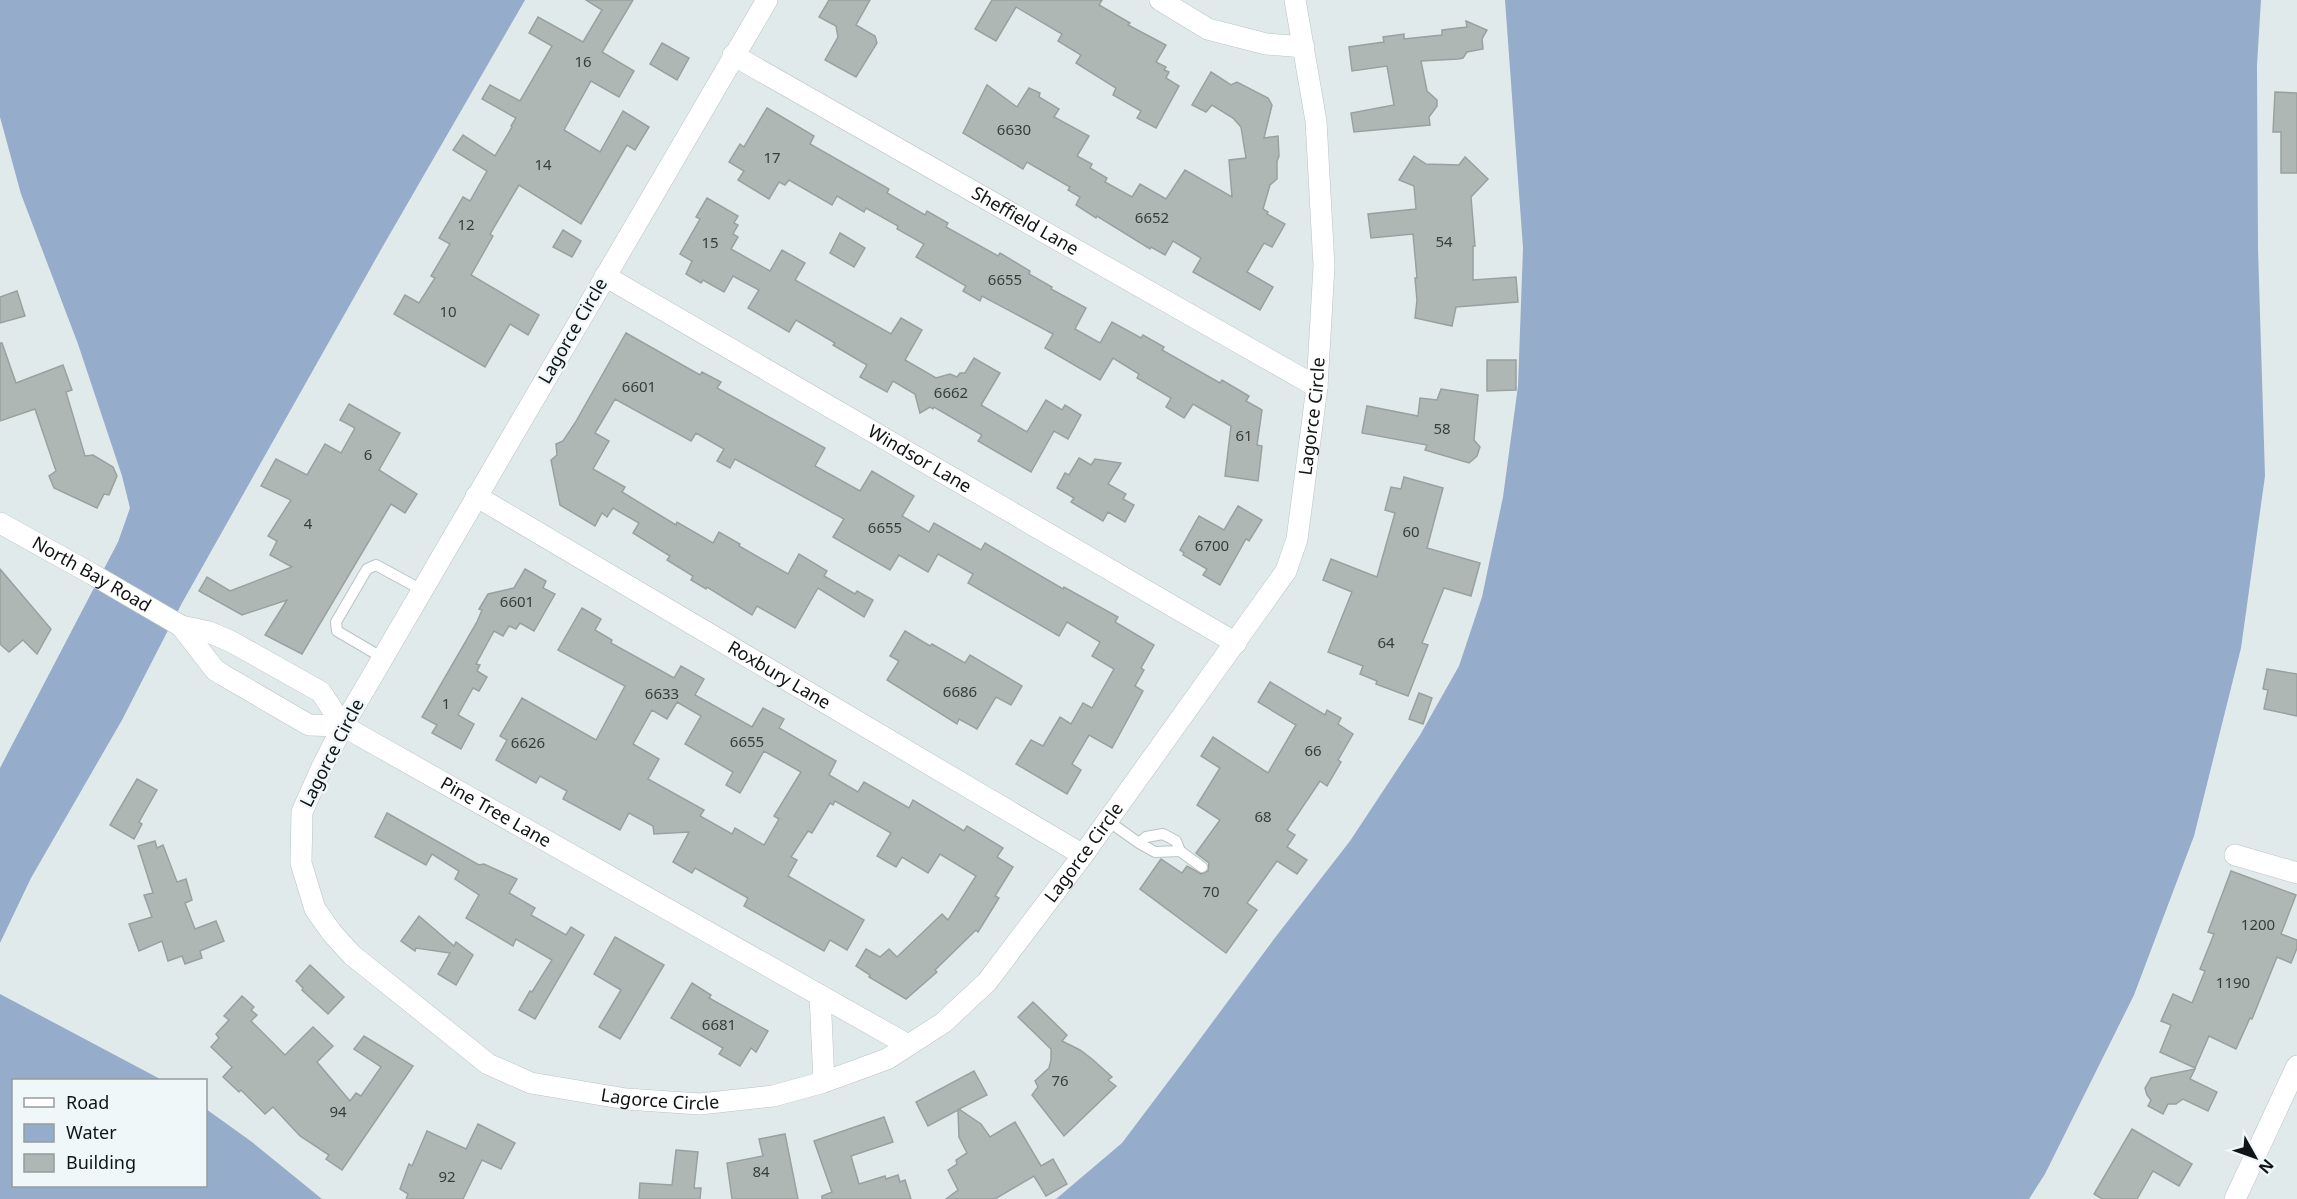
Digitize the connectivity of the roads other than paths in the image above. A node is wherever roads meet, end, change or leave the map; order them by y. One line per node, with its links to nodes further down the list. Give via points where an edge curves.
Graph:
1 (767, 0): 5 (street, Lagorce Circle)
2 (1160, 0): 4 (street, via 1208,28 1266,44)
3 (1295, 0): 4 (street, Lagorce Circle)
4 (1304, 46): 7 (street, Lagorce Circle, via 1316,121 1323,266)
5 (733, 55): 6 (street, Lagorce Circle); 7 (street, Sheffield Lane)
6 (605, 276): 8 (street, Lagorce Circle); 12 (street, Windsor Lane)
7 (1317, 387): 12 (street, Lagorce Circle, via 1298,539 1286,571)
8 (476, 496): 10 (street, Lagorce Circle); 20 (street, Roxbury Lane)
9 (0, 523): 11 (street, North Bay Road)
10 (422, 590): 13 (street, Lagorce Circle); 13 (lane, via 376,565 367,569 336,622 338,630)
11 (181, 626): 14 (street, via 209,632); 15 (street, Pine Tree Lane, via 215,670)
12 (1236, 643): 17 (street, Lagorce Circle)
13 (383, 658): 16 (street, Lagorce Circle)
14 (273, 664): 15 (street); 16 (street, via 321,692)
15 (256, 694): 16 (street, Pine Tree Lane, via 309,725)
16 (344, 726): 24 (street, Pine Tree Lane); 27 (street, Lagorce Circle, via 302,812 301,863 315,909 352,955 488,1064 531,1083 626,1099 700,1104 773,1096)
17 (1108, 820): 18 (lane); 20 (street, Lagorce Circle)
18 (1139, 843): 19 (lane, via 1155,852); 19 (lane, via 1146,837 1163,834 1176,841)
19 (1180, 851): 22 (lane)
20 (1083, 855): 25 (street, Lagorce Circle, via 987,982 943,1023)
21 (2235, 855): 23 (street)
22 (1202, 867)
23 (2297, 873)
24 (820, 995): 25 (street, Pine Tree Lane); 27 (street)
25 (908, 1045): 27 (street, Lagorce Circle, via 887,1059)
26 (2297, 1066): 28 (street)
27 (824, 1082)
28 (2235, 1199)

